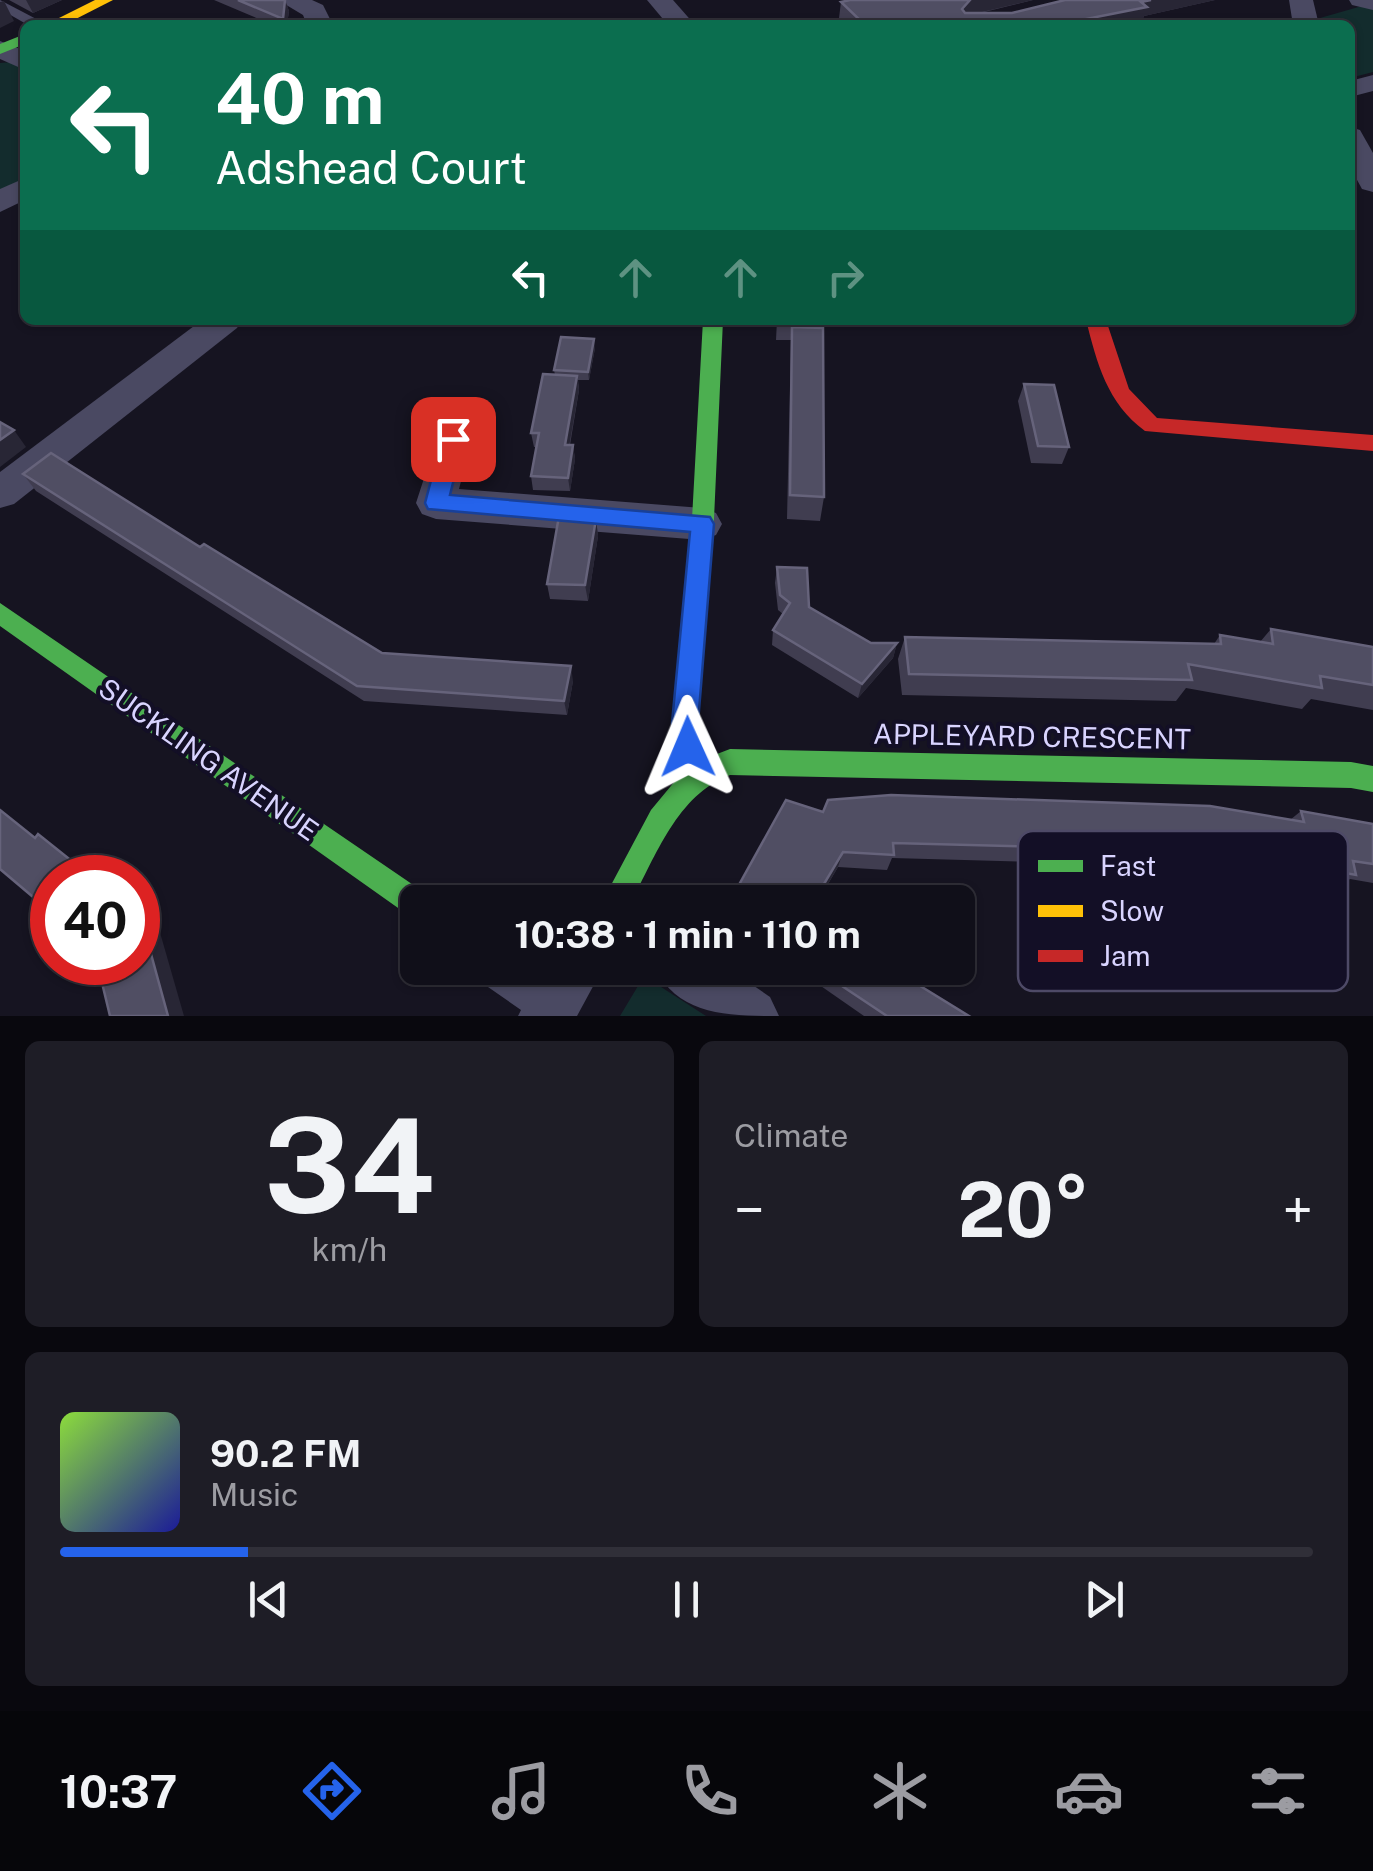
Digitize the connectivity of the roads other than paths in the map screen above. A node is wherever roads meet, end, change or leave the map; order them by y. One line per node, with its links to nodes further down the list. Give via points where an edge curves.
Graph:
1 (106, 0): 8 (street)
2 (290, 0): 9 (street, via 314,10)
3 (659, 0): 10 (street)
4 (1361, 0): 5 (street)
5 (1373, 3)
6 (0, 4): 7 (lane)
7 (28, 20)
8 (63, 20)
9 (318, 20)
10 (677, 20)
11 (1355, 146): 12 (street)
12 (1373, 184)
13 (218, 325): 18 (street)
14 (714, 325): 19 (street)
15 (1098, 325): 17 (street, via 1122,404 1133,417 1152,425)
16 (453, 439): 19 (street, via 436,503)
17 (1373, 443)
18 (0, 493)
19 (702, 524): 21 (street, via 685,723)
20 (0, 613): 24 (street, SUCKLING AVENUE)
21 (694, 779): 22 (street, APPLEYARD CRESCENT, via 720,764 750,760); 23 (street)
22 (1373, 779)
23 (626, 885)
24 (400, 892)
25 (706, 985): 26 (street)
26 (751, 1016)

